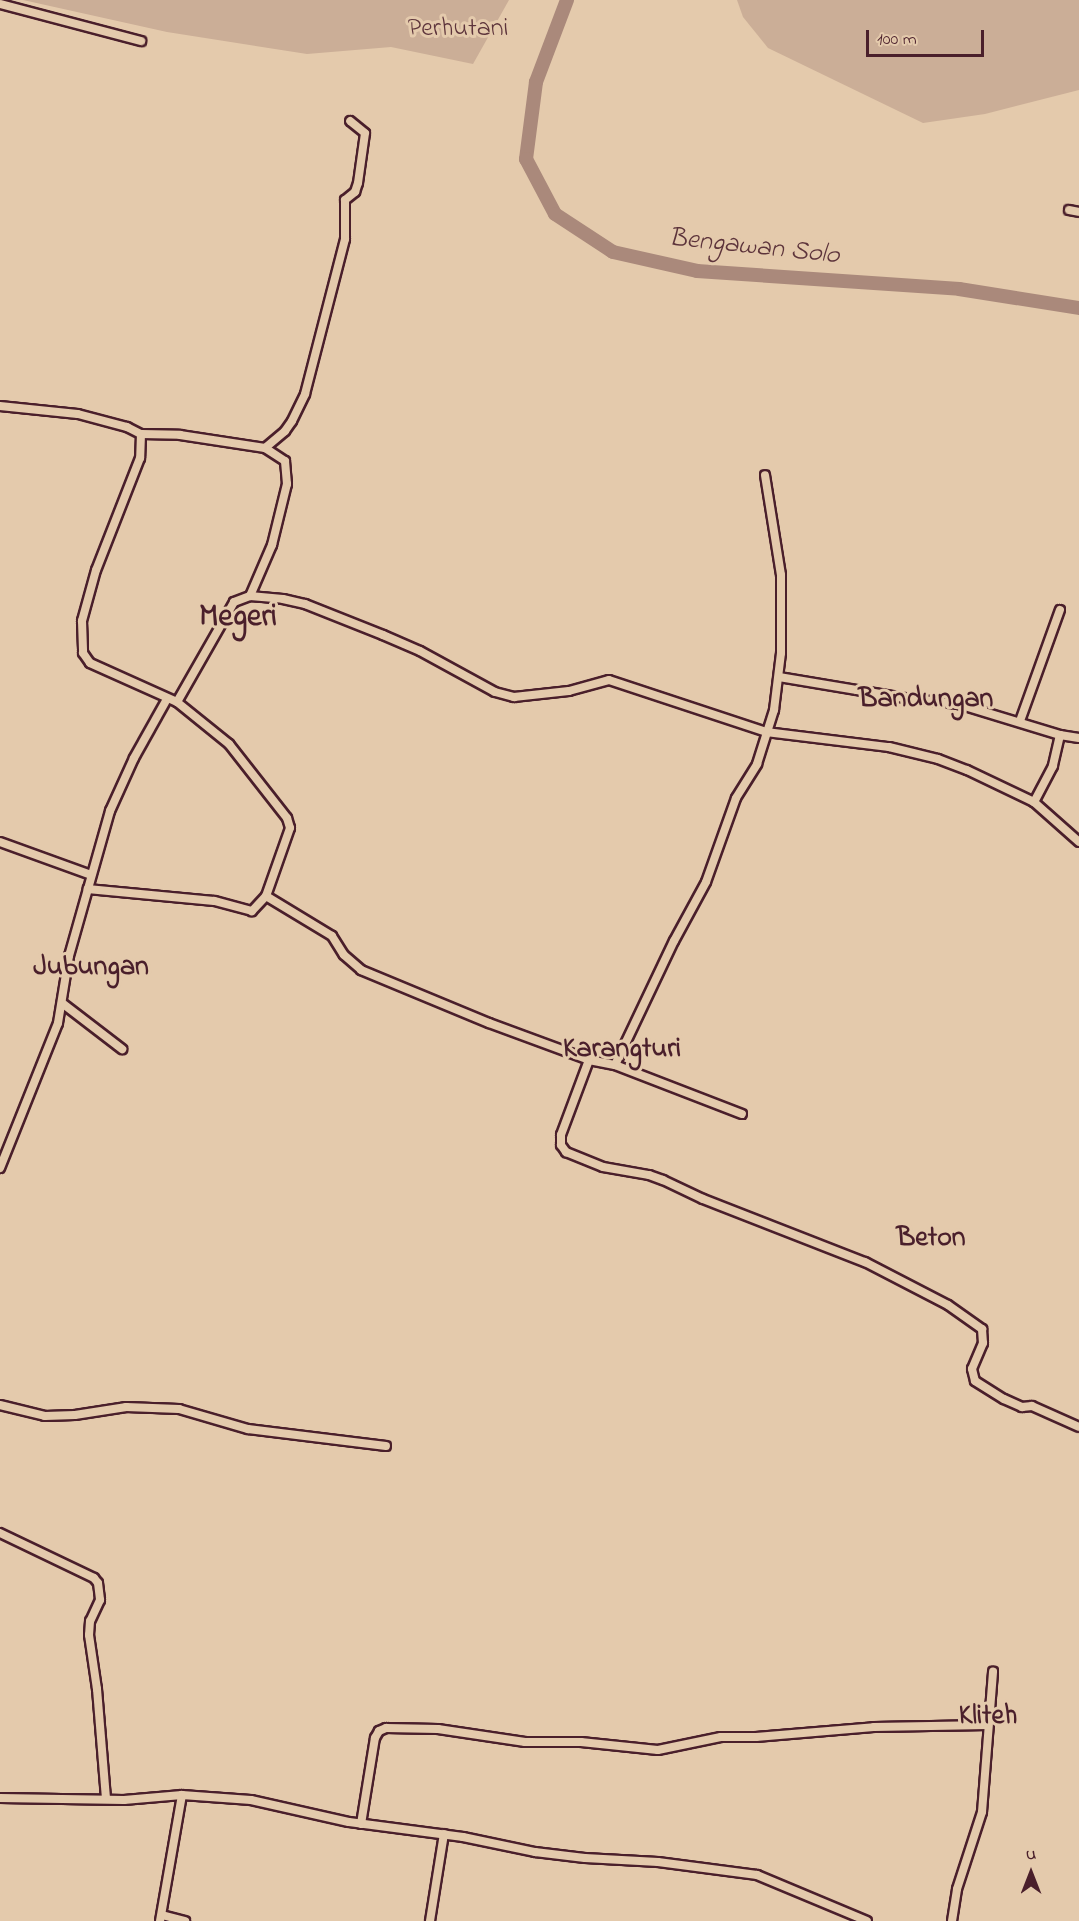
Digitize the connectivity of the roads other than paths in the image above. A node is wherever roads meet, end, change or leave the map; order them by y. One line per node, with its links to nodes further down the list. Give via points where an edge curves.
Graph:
1 (0, 4): 2 (street)
2 (141, 41)
3 (350, 121): 8 (street, via 365,134 358,183 345,203 345,239 311,373 292,421)
4 (1069, 210): 5 (street)
5 (1079, 212)
6 (0, 406): 7 (street, via 78,414)
7 (141, 434): 8 (street, via 180,435); 13 (street, via 140,459 96,570 81,637 83,653 90,663)
8 (265, 448): 10 (street, via 285,461 287,484 272,544)
9 (765, 475): 12 (street, via 781,575)
10 (250, 596): 14 (street, via 234,602); 16 (street, via 294,602 351,621 420,651 495,692 514,697 542,696 609,680)
11 (1060, 610): 15 (street)
12 (779, 677): 15 (street, via 958,704); 16 (street)
13 (167, 699): 14 (street); 22 (street, via 110,811)
14 (177, 702): 24 (street, via 229,744 287,818 288,836)
15 (1020, 721): 17 (street)
16 (766, 732): 19 (street, via 890,747 968,770); 28 (street, via 757,764 736,798 706,882)
17 (1060, 735): 18 (street); 19 (street, via 1053,766)
18 (1079, 738)
19 (1034, 802): 21 (street)
20 (0, 842): 22 (street)
21 (1079, 842)
22 (91, 875): 23 (street)
23 (88, 889): 24 (street, via 214,902 247,910 256,908); 25 (street, via 69,956)
24 (266, 896): 27 (street, via 332,936 344,955 361,970)
25 (62, 1003): 26 (street); 30 (street, via 58,1023)
26 (122, 1048)
27 (589, 1060): 28 (street); 32 (street, via 561,1135 566,1152 603,1167 663,1180 865,1262 948,1305 982,1329 983,1344 972,1369 975,1381 1004,1400 1022,1407 1032,1406)
28 (615, 1065): 29 (street)
29 (742, 1114)
30 (0, 1167)
31 (0, 1405): 33 (street, via 45,1416 126,1407 179,1409 248,1429)
32 (1079, 1427)
33 (386, 1446)
34 (0, 1533): 39 (street, via 98,1583 100,1600 90,1621 90,1635)
35 (993, 1671): 36 (street)
36 (988, 1725): 40 (street, via 874,1727 721,1737 658,1750 386,1728 375,1738); 46 (street, via 982,1812 957,1889)
37 (182, 1795): 39 (street); 40 (street, via 251,1800); 42 (street)
38 (0, 1798): 39 (street)
39 (106, 1798)
40 (361, 1824): 41 (street)
41 (444, 1834): 44 (street); 45 (street, via 535,1852 757,1875)
42 (161, 1918): 43 (street)
43 (185, 1921)
44 (430, 1921)
45 (867, 1921)
46 (952, 1921)

